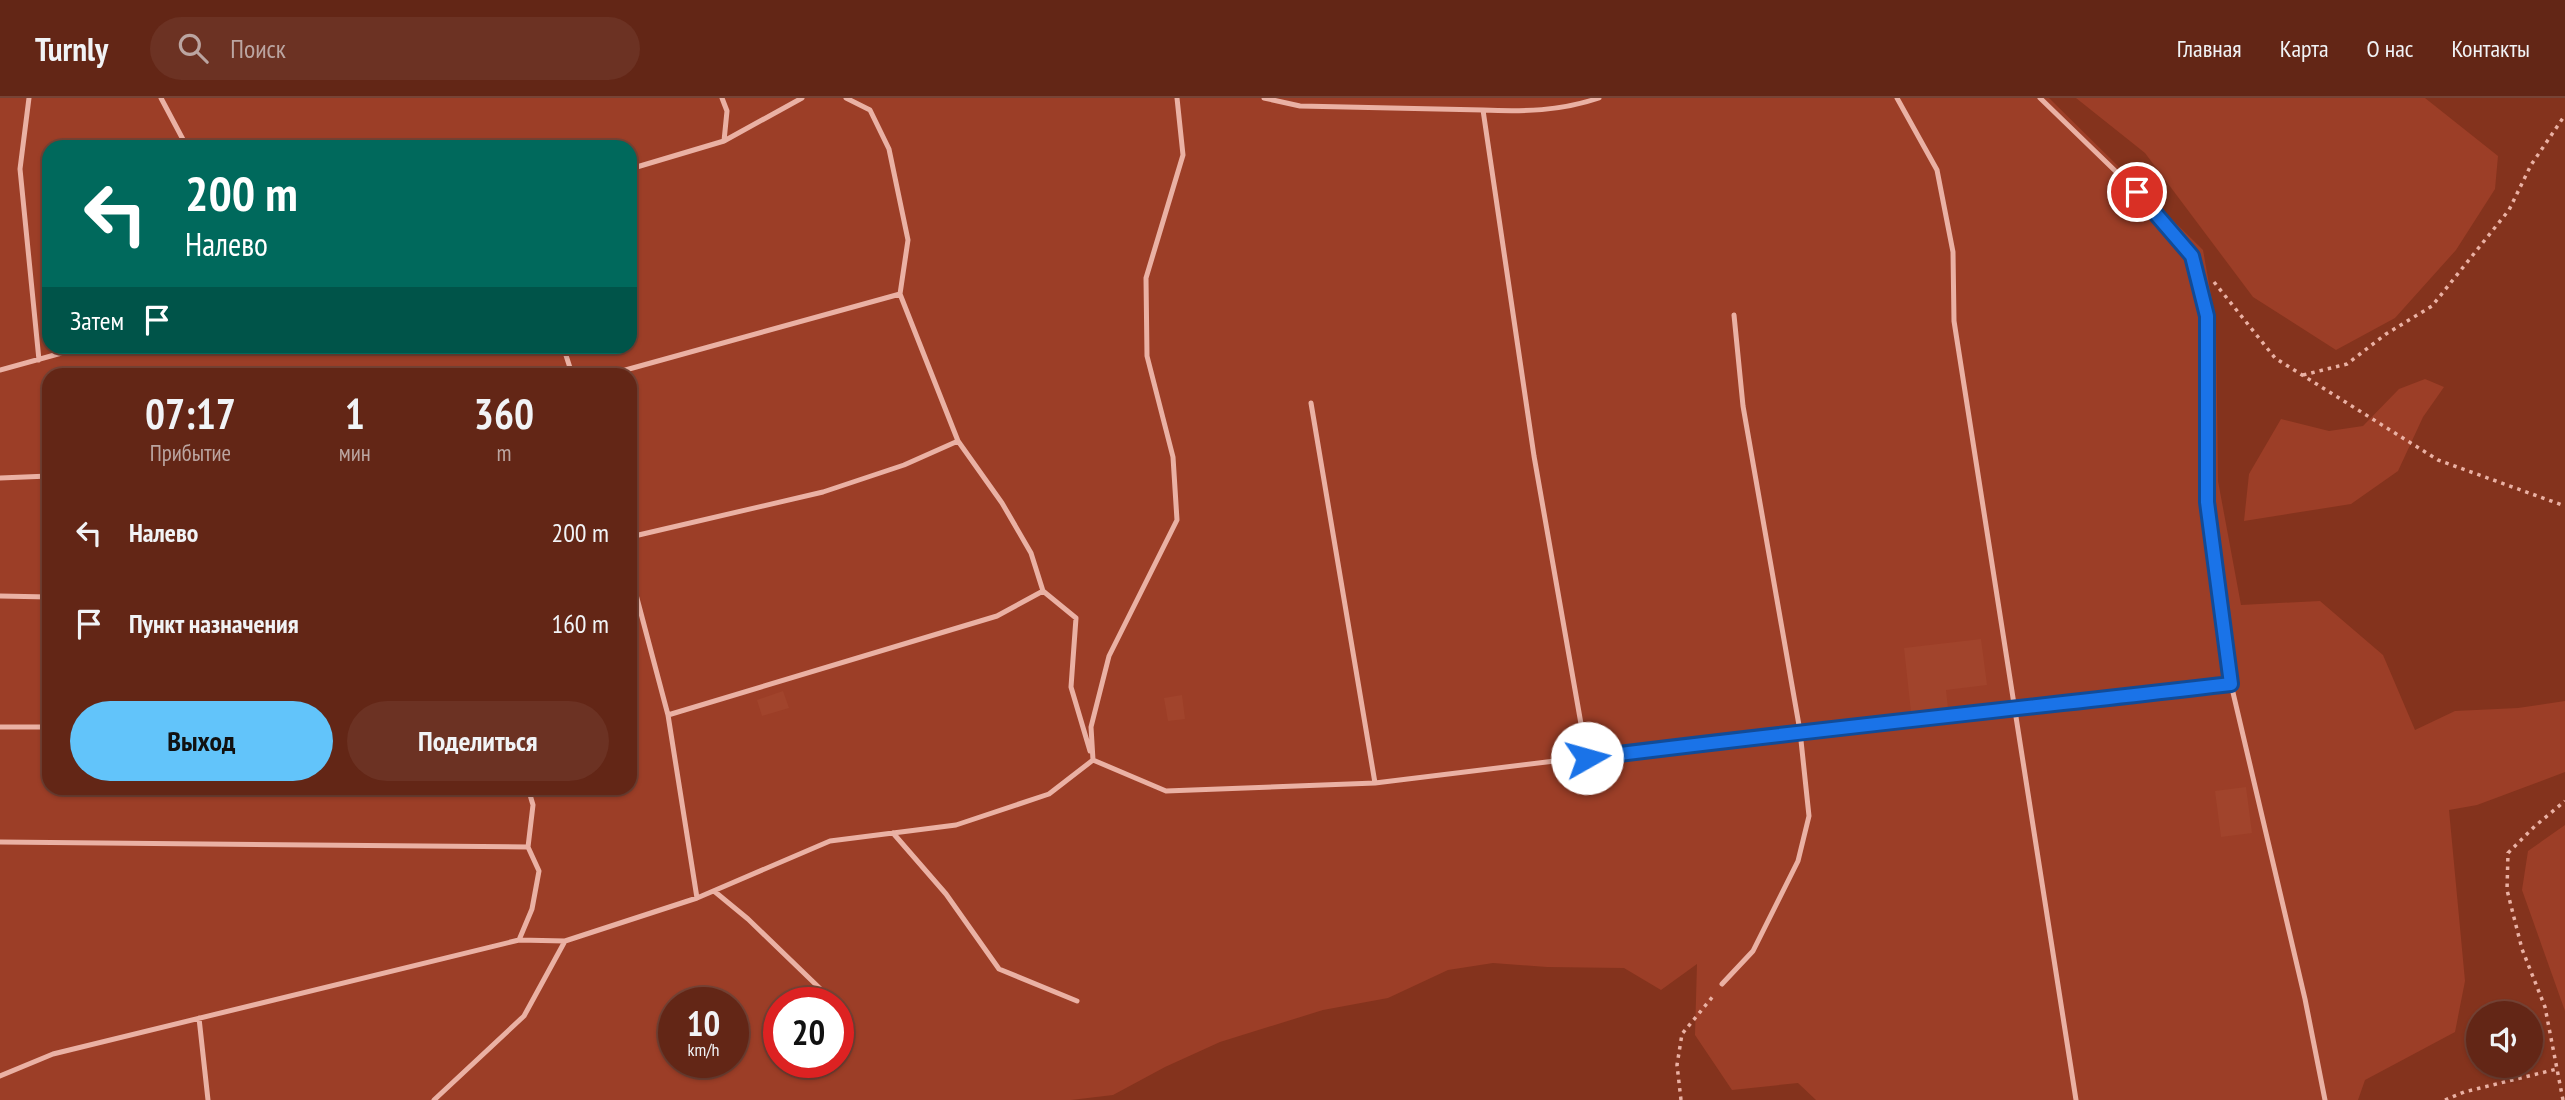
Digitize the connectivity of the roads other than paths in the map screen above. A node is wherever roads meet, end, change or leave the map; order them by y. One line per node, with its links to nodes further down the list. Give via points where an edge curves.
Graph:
1 (29, 98): 18 (lane, via 20,169)
2 (160, 98): 12 (lane)
3 (722, 98): 13 (lane, via 727,111)
4 (802, 98): 13 (lane)
5 (846, 98): 15 (lane, via 870,110 889,149 908,240)
6 (1177, 98): 37 (lane, via 1183,155 1146,278 1147,356 1173,457 1177,520 1109,656 1091,727)
7 (1264, 98): 11 (lane, via 1300,106)
8 (1599, 98): 11 (lane, via 1527,112)
9 (1897, 98): 31 (lane, via 1937,170 1953,252 1954,321)
10 (2040, 98): 30 (lane, via 2137,192 2192,256 2207,316 2207,502)
11 (1483, 110): 36 (lane, via 1534,456)
12 (183, 140)
13 (724, 141): 14 (lane)
14 (637, 167)
15 (900, 294): 19 (lane); 22 (lane)
16 (1734, 315): 35 (lane, via 1743,407)
17 (60, 354): 18 (lane)
18 (39, 360): 20 (lane)
19 (633, 368)
20 (0, 370)
21 (1311, 403): 38 (lane)
22 (958, 441): 25 (lane, via 823,492); 26 (lane, via 1031,553)
23 (42, 476): 24 (lane)
24 (0, 478)
25 (637, 535)
26 (1043, 591): 32 (lane, via 997,616); 37 (lane, via 1076,618 1071,687)
27 (0, 596): 28 (lane)
28 (42, 597)
29 (637, 598): 32 (lane)
30 (2231, 684): 31 (lane); 55 (lane)
31 (2015, 710): 35 (lane); 54 (lane)
32 (668, 715): 44 (lane)
33 (0, 727): 34 (lane)
34 (42, 727)
35 (1800, 731): 36 (lane); 47 (lane, via 1810,816 1798,861 1753,951)
36 (1587, 758): 38 (lane)
37 (1093, 760): 38 (lane, via 1166,791); 40 (lane, via 1049,794 956,825)
38 (1375, 783)
39 (530, 795): 42 (lane, via 534,805)
40 (893, 833): 43 (lane, via 830,841); 49 (lane, via 946,894 999,969)
41 (0, 842): 42 (lane)
42 (527, 848): 45 (lane, via 539,871 532,909)
43 (713, 891): 44 (lane); 48 (lane)
44 (697, 898): 46 (lane)
45 (519, 940): 46 (lane); 50 (lane)
46 (565, 941): 53 (lane, via 524,1016)
47 (1722, 984)
48 (818, 987)
49 (1077, 1001)
50 (199, 1018): 51 (lane, via 53,1054); 52 (lane)
51 (0, 1076)
52 (208, 1100)
53 (434, 1100)
54 (2076, 1100)
55 (2325, 1100)

